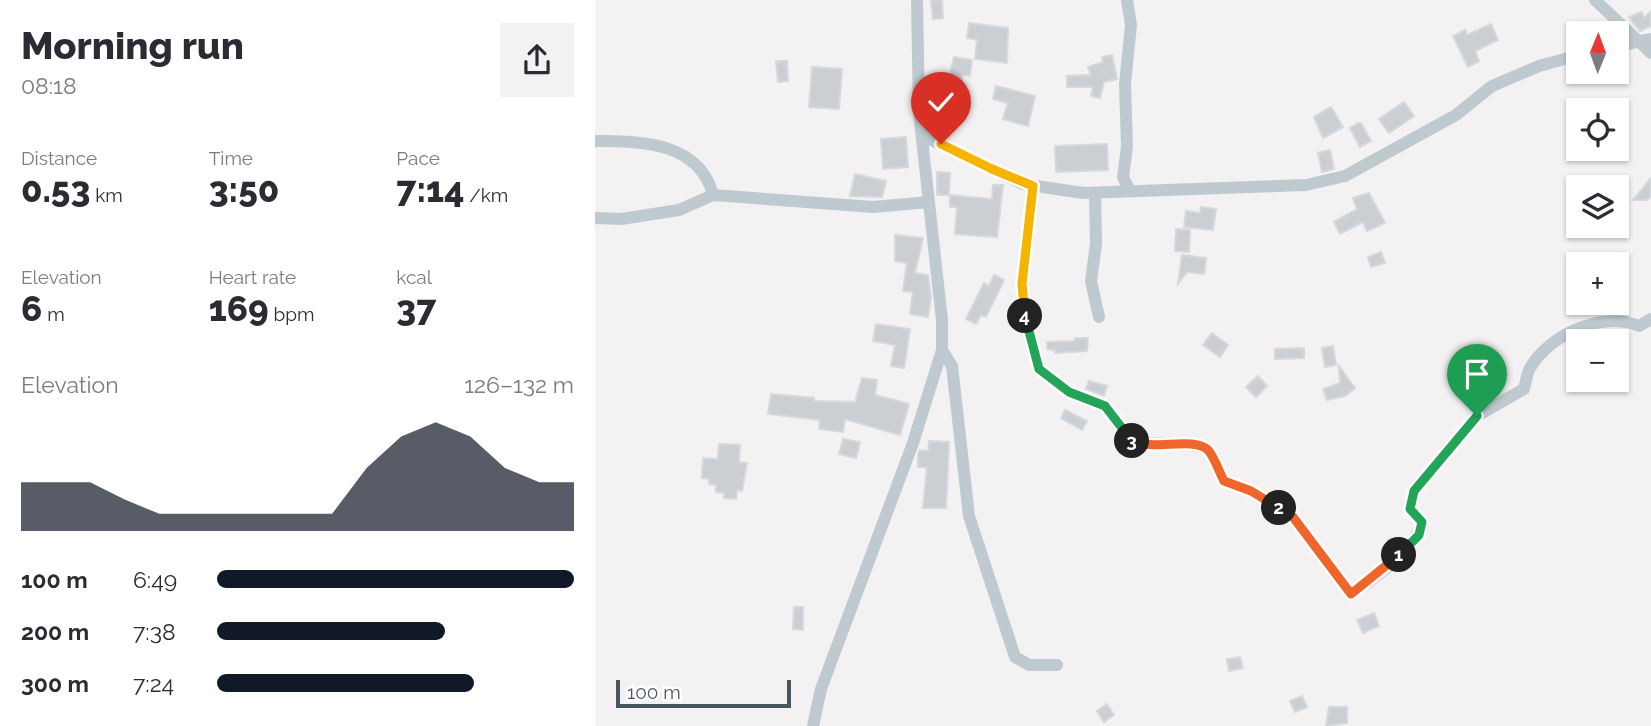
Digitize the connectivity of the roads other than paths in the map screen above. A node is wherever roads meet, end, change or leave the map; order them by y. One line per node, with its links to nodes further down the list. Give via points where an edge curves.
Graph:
1 (917, 0): 7 (street)
2 (1126, 0): 10 (street, via 1131,25 1123,177)
3 (1595, 0): 4 (street)
4 (1645, 40): 5 (street)
5 (1651, 53)
6 (1566, 59): 10 (street, via 1492,86 1456,115 1346,176 1307,185)
7 (923, 136): 9 (street); 13 (street)
8 (595, 141): 12 (street, via 665,146 690,157)
9 (1033, 186): 11 (street); 16 (street, via 1022,284 1025,325 1039,369 1069,392 1105,406 1134,443 1196,443 1208,450 1224,481 1251,491 1293,517 1351,594 1419,535 1422,522 1410,509 1414,491 1477,416 1524,389 1529,368 1555,340 1601,321 1623,319 1639,326)
10 (1130, 191): 11 (street)
11 (1095, 193): 15 (street, via 1091,281)
12 (713, 195): 13 (street, via 873,207); 14 (street, via 679,210)
13 (929, 202): 17 (street)
14 (595, 218)
15 (1099, 317)
16 (1651, 318)
17 (942, 350): 18 (street, via 952,366 969,516 1015,657 1029,665); 19 (street, via 913,443 821,689)
18 (1057, 665)
19 (813, 726)

